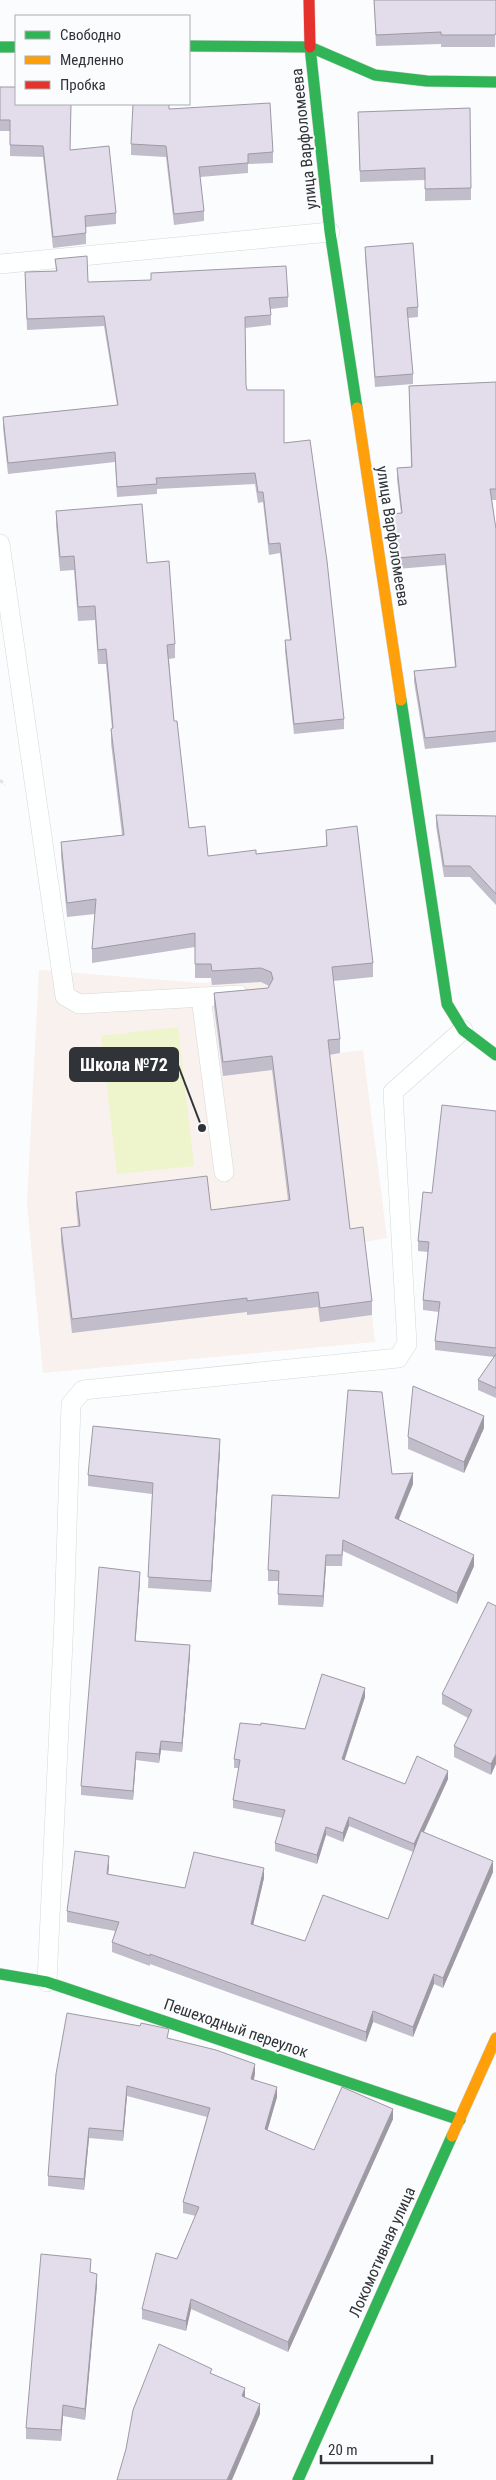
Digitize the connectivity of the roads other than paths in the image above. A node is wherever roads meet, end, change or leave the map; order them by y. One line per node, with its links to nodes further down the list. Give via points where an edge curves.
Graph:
1 (309, 0): 5 (street, улица Варфоломеева)
2 (190, 46): 5 (street)
3 (0, 47): 4 (street)
4 (15, 47)
5 (310, 47): 6 (street, via 375,75 426,81); 7 (street, улица Варфоломеева)
6 (496, 82)
7 (330, 232): 8 (lane); 12 (street, улица Варфоломеева, via 446,1004)
8 (0, 264)
9 (0, 544): 11 (lane, via 64,996 79,1004)
10 (253, 994): 11 (lane)
11 (201, 997): 14 (lane)
12 (463, 1030): 13 (street, улица Варфоломеева); 16 (lane, via 393,1092 407,1344 398,1358 83,1390 71,1404)
13 (496, 1055)
14 (224, 1172)
15 (0, 1974): 16 (street, Пешеходный переулок)
16 (47, 1982): 18 (street, Пешеходный переулок)
17 (496, 2038): 18 (street, Локомотивная улица)
18 (460, 2120): 19 (street, Локомотивная улица)
19 (298, 2480)

